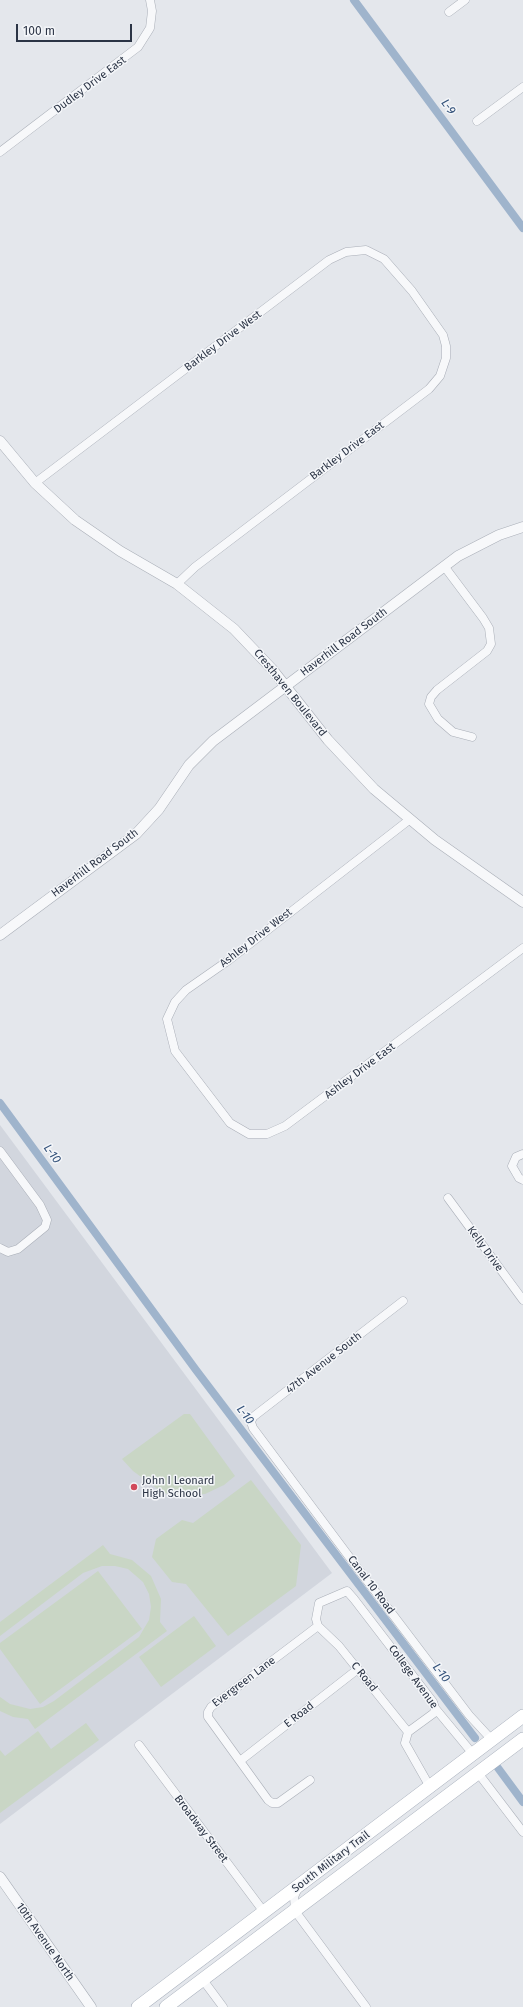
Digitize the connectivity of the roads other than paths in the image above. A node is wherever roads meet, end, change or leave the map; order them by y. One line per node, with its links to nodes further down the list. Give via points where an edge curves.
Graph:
1 (150, 0): 6 (street, Dudley Drive East, via 150,28 138,47)
2 (465, 0): 3 (street)
3 (449, 12)
4 (523, 87): 5 (street)
5 (477, 121)
6 (0, 152)
7 (412, 291): 9 (street, Barkley Drive West, via 393,267 366,250 336,256); 12 (street, Barkley Drive East, via 437,325 444,341 445,362 437,381 195,567)
8 (0, 441): 9 (street, Cresthaven Boulevard)
9 (35, 483): 12 (street, Cresthaven Boulevard, via 64,511 97,536)
10 (523, 527): 11 (street, Haverhill Road South, via 478,545)
11 (444, 566): 13 (street, Haverhill Road South); 14 (street, via 483,618 489,628 491,644 487,651 436,690 429,704 438,719 453,732)
12 (177, 584): 13 (street, Cresthaven Boulevard, via 234,629)
13 (286, 686): 15 (street, Cresthaven Boulevard, via 350,765); 17 (street, Haverhill Road South, via 203,750 181,775 159,809 136,834)
14 (472, 737)
15 (409, 820): 16 (street, Cresthaven Boulevard); 19 (street, Ashley Drive West, via 229,960 186,990 176,1002 167,1019 171,1042)
16 (523, 902)
17 (0, 934)
18 (523, 948): 19 (street, Ashley Drive East, via 285,1126 267,1134 249,1134 230,1123)
19 (197, 1082)
20 (0, 1151): 24 (street, via 40,1206 47,1220 44,1227 18,1249 8,1252)
21 (523, 1154): 22 (street, via 516,1157 512,1166)
22 (523, 1180)
23 (448, 1198): 25 (street, Kelly Drive)
24 (0, 1248)
25 (523, 1300)
26 (403, 1301): 27 (street, 47th Avenue South, via 253,1417)
27 (253, 1428): 34 (street, Canal 10 Road, via 468,1714)
28 (318, 1626): 29 (street, C Road); 30 (street, College Avenue, via 316,1619 319,1603 346,1591 434,1702); 37 (street, Evergreen Lane, via 211,1707 208,1712 208,1717)
29 (358, 1669): 32 (street, C Road); 37 (street, E Road)
30 (435, 1708): 32 (street, via 434,1713); 36 (street, College Avenue)
31 (523, 1716): 34 (main road, South Military Trail); 41 (main road, via 516,1732 456,1777 451,1784)
32 (408, 1732): 40 (street, via 405,1743)
33 (523, 1738): 38 (main road, South Military Trail)
34 (492, 1740): 36 (main road, South Military Trail)
35 (139, 1745): 46 (street, Broadway Street)
36 (473, 1754): 40 (main road, South Military Trail)
37 (240, 1761): 39 (street, Evergreen Lane, via 272,1803 278,1803)
38 (478, 1773): 41 (main road, South Military Trail); 42 (street)
39 (310, 1780)
40 (430, 1787): 44 (main road, South Military Trail)
41 (451, 1793): 45 (main road, South Military Trail)
42 (523, 1832)
43 (0, 1877): 48 (street, 10th Avenue North)
44 (299, 1886): 45 (street, via 294,1897); 46 (main road, South Military Trail)
45 (295, 1911): 47 (main road, South Military Trail); 52 (street)
46 (264, 1912): 49 (main road, South Military Trail)
47 (203, 1980): 50 (main road, South Military Trail); 51 (street)
48 (90, 2007)
49 (138, 2007)
50 (166, 2007)
51 (222, 2007)
52 (366, 2007)

